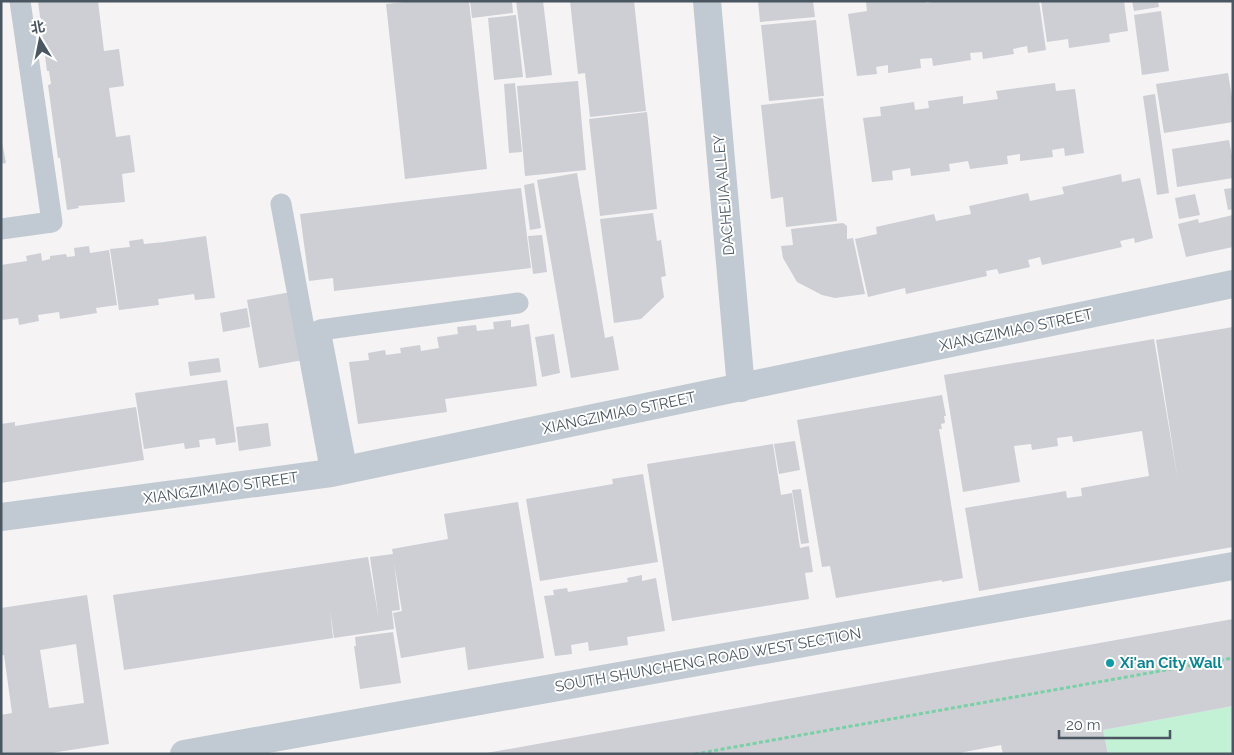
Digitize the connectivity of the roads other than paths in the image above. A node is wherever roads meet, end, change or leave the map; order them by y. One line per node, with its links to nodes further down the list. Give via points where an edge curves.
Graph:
1 (20, 1): 4 (lane, via 52,222)
2 (707, 1): 7 (street, DACHEJIA ALLEY)
3 (281, 204): 8 (lane)
4 (1, 229)
5 (1233, 284): 7 (street, XIANGZIMIAO STREET)
6 (518, 303): 8 (lane, via 320,330)
7 (741, 388): 8 (street, XIANGZIMIAO STREET)
8 (339, 471): 9 (street, XIANGZIMIAO STREET)
9 (1, 517)
10 (1233, 566): 11 (street, SOUTH SHUNCHENG ROAD WEST SECTION)
11 (184, 754)

